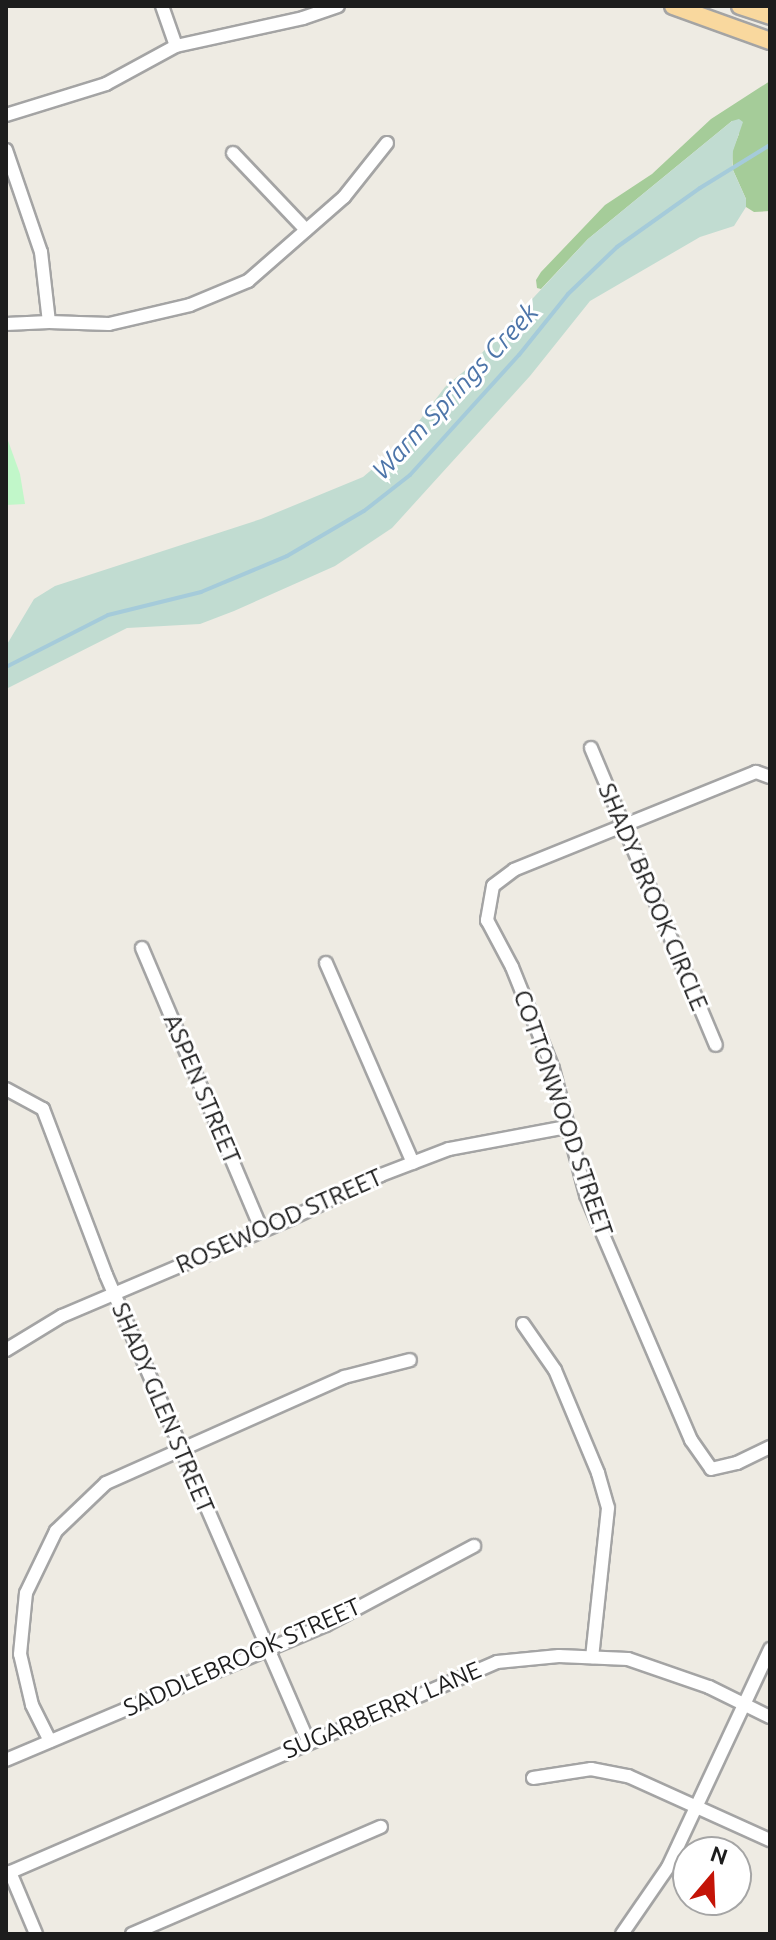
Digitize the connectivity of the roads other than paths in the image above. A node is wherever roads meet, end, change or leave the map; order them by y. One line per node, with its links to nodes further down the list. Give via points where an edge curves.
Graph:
1 (162, 6): 7 (street)
2 (338, 6): 7 (street)
3 (673, 6): 6 (main road)
4 (740, 6): 5 (main road)
5 (770, 16)
6 (770, 41)
7 (176, 46): 8 (street, via 106,84)
8 (6, 115)
9 (387, 143): 12 (street, via 344,197)
10 (6, 150): 13 (street, via 41,252)
11 (233, 153): 12 (street)
12 (306, 230): 13 (street, via 248,281 190,305 109,324)
13 (49, 322): 14 (street)
14 (6, 324)
15 (591, 748): 17 (street, SHADY BROOK CIRCLE)
16 (770, 777): 17 (street, via 756,772)
17 (624, 828): 20 (street, SHADY BROOK CIRCLE); 22 (street, COTTONWOOD STREET, via 514,870 493,886 487,920 553,1069)
18 (142, 948): 24 (street, ASPEN STREET)
19 (326, 963): 23 (street)
20 (716, 1045)
21 (7, 1089): 25 (street, SHADY GLEN STREET, via 43,1109)
22 (566, 1127): 23 (street, ROSEWOOD STREET, via 449,1149); 29 (street, COTTONWOOD STREET, via 586,1195 691,1440 711,1469)
23 (413, 1163): 24 (street, ROSEWOOD STREET)
24 (262, 1231): 25 (street, ROSEWOOD STREET)
25 (114, 1293): 27 (street, ROSEWOOD STREET); 30 (street, SHADY GLEN STREET)
26 (523, 1324): 34 (street, via 555,1370 608,1508)
27 (6, 1350)
28 (410, 1360): 30 (street, via 344,1377)
29 (770, 1447)
30 (181, 1450): 32 (street, SHADY GLEN STREET); 37 (street, via 106,1483 56,1531 26,1593 20,1654 32,1705)
31 (474, 1546): 32 (street, SADDLEBROOK STREET, via 326,1625)
32 (267, 1647): 37 (street, SADDLEBROOK STREET); 38 (street, SHADY GLEN STREET)
33 (770, 1649): 35 (street)
34 (592, 1657): 35 (street, SUGARBERRY LANE, via 628,1659 709,1687); 38 (street, SUGARBERRY LANE, via 497,1662)
35 (743, 1705): 36 (street, SUGARBERRY LANE); 41 (street)
36 (770, 1717)
37 (50, 1741): 39 (street, SADDLEBROOK STREET)
38 (308, 1741): 44 (street, SUGARBERRY LANE)
39 (6, 1760)
40 (533, 1778): 41 (street, via 591,1769 628,1776)
41 (696, 1805): 43 (street); 48 (street, via 668,1867)
42 (381, 1827): 45 (street)
43 (770, 1840)
44 (8, 1873): 46 (street)
45 (150, 1930): 47 (street)
46 (36, 1934)
47 (132, 1934)
48 (622, 1934)

